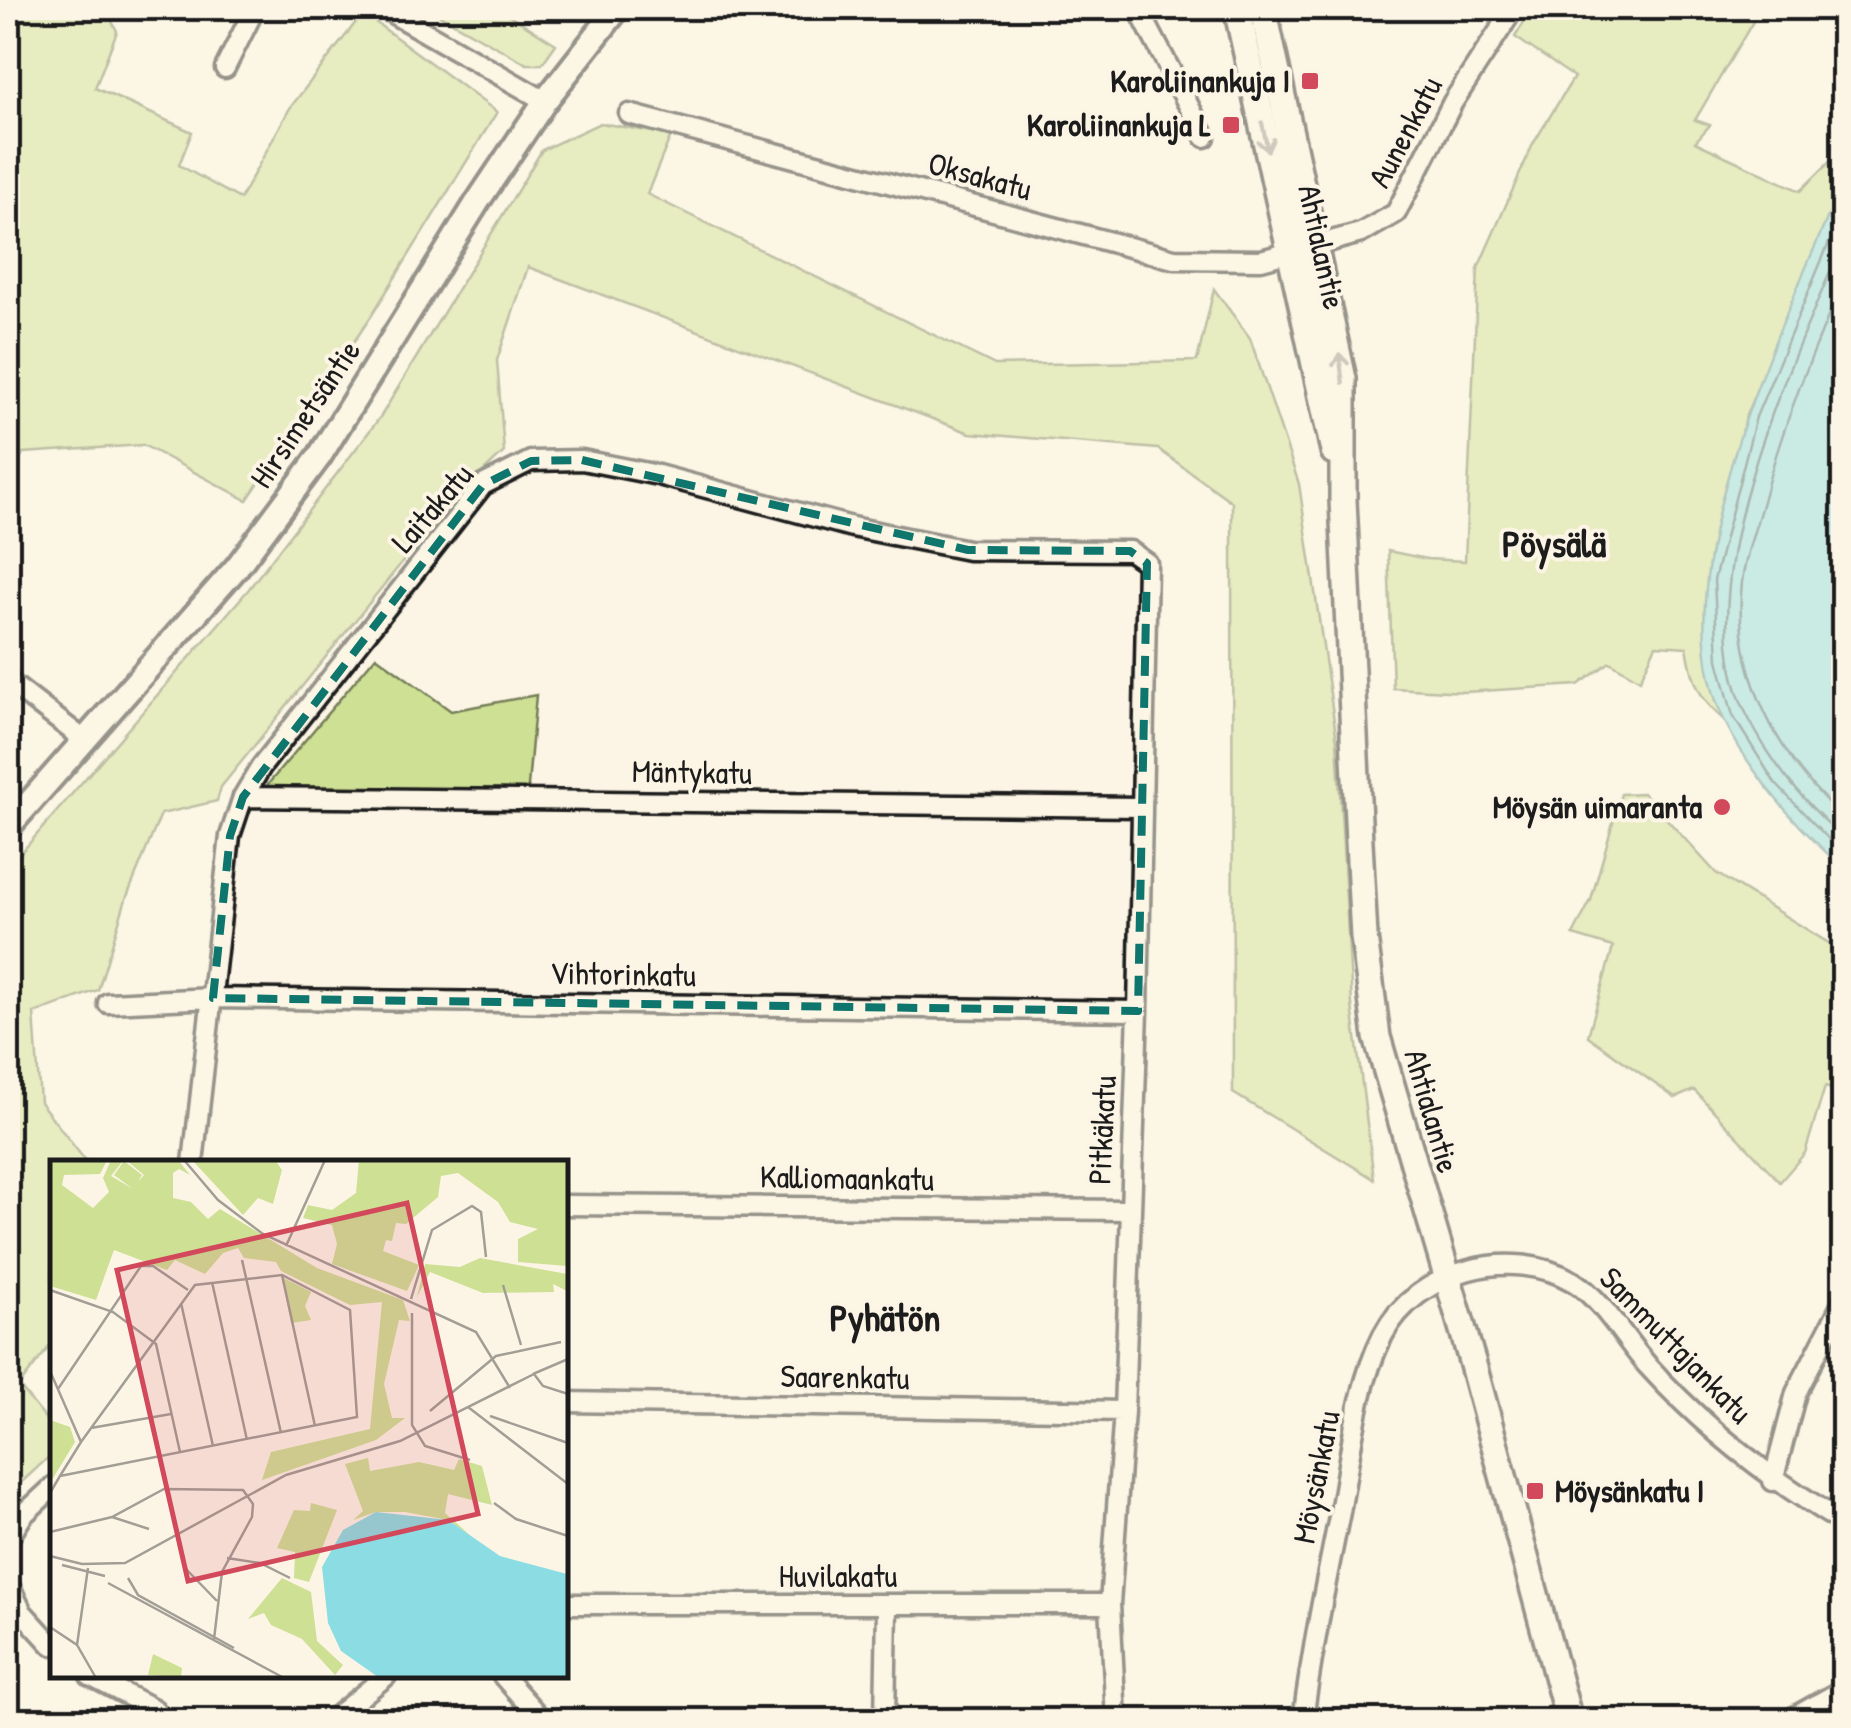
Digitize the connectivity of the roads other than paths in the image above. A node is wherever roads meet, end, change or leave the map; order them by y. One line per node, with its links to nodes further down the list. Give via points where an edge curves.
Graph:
1 (255, 8): 8 (street)
2 (383, 8): 9 (street)
3 (618, 8): 9 (street, Hirsimetsäntie)
4 (1138, 8): 11 (street)
5 (1237, 8): 13 (main road, Ahtialantie, one-way to 13)
6 (1263, 8): 12 (main road, Ahtialantie)
7 (1514, 8): 12 (street, Aunenkatu, via 1453,102 1396,213 1361,234)
8 (225, 68)
9 (545, 101): 17 (street, Hirsimetsäntie, via 319,457 237,567)
10 (628, 114): 13 (street, Oksakatu, via 1174,259 1228,262)
11 (1205, 137)
12 (1318, 246): 13 (street, Oksakatu); 14 (main road, Ahtialantie, one-way to 12, via 1343,378)
13 (1290, 252): 14 (main road, Ahtialantie)
14 (1344, 500): 27 (main road, Ahtialantie, via 1364,937 1378,1037)
15 (1130, 551): 18 (street, Laitakatu, via 968,550 852,528 639,471 582,460 531,461 483,485); 19 (street, Pitkäkatu, via 1147,563)
16 (8, 681): 17 (street)
17 (83, 740): 20 (street, Hirsimetsäntie)
18 (243, 797): 19 (street, Mäntykatu); 21 (street, Laitakatu, via 230,836)
19 (1141, 807): 23 (street, Pitkäkatu)
20 (8, 827)
21 (212, 998): 22 (street, Vihtorinkatu); 23 (street, Vihtorinkatu); 24 (street, Laitakatu)
22 (108, 1003)
23 (1138, 1011): 26 (street, Pitkäkatu)
24 (193, 1160)
25 (568, 1205): 26 (street, Kalliomaankatu)
26 (1129, 1210): 30 (street, Pitkäkatu)
27 (1448, 1277): 31 (street, Sammuttajankatu, via 1501,1262 1542,1268 1576,1283 1649,1368); 49 (street, Möysänkatu, via 1411,1302 1384,1334 1358,1413); 50 (main road, Ahtialantie)
28 (1844, 1300): 31 (street, via 1796,1393)
29 (568, 1402): 30 (street, Saarenkatu)
30 (1124, 1411): 37 (street, Pitkäkatu)
31 (1773, 1481): 33 (street, Sammuttajankatu)
32 (50, 1490): 34 (street)
33 (1844, 1523)
34 (8, 1540)
35 (8, 1584): 39 (street)
36 (568, 1604): 38 (street, Huvilakatu)
37 (1110, 1604): 38 (street, Huvilakatu); 48 (street, Pitkäkatu)
38 (886, 1607): 47 (street)
39 (50, 1644)
40 (94, 1678): 44 (street)
41 (384, 1678): 45 (street)
42 (505, 1678): 46 (street)
43 (1844, 1688): 51 (street)
44 (163, 1720)
45 (332, 1720)
46 (542, 1720)
47 (885, 1720)
48 (1116, 1720)
49 (1303, 1720)
50 (1568, 1720)
51 (1788, 1720)

